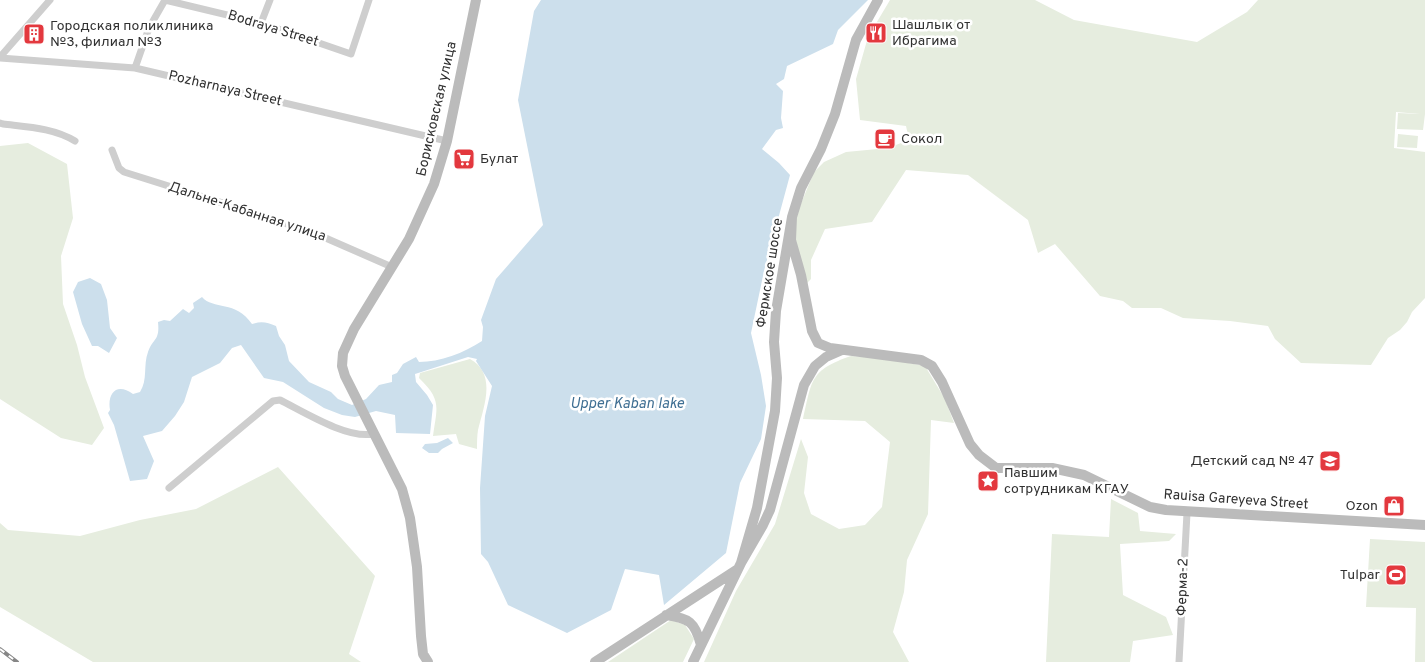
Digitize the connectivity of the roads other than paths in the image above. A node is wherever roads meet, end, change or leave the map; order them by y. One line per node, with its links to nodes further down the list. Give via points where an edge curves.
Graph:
1 (50, 0): 8 (street)
2 (165, 0): 7 (street, Bodraya Street); 9 (street)
3 (270, 0): 7 (street)
4 (369, 0): 7 (street, Bodraya Street, via 351,54)
5 (476, 0): 12 (street, Борисковская улица)
6 (878, 0): 14 (street, Фермское шоссе, via 856,40 835,114 801,188)
7 (262, 23)
8 (0, 58): 9 (street, Pozharnaya Street)
9 (135, 68): 12 (street, Pozharnaya Street)
10 (0, 122): 11 (street, via 41,128)
11 (75, 141)
12 (447, 141): 15 (street, Борисковская улица, via 434,184 409,239)
13 (112, 150): 15 (street, Дальне-Кабанная улица, via 124,172 321,236)
14 (792, 217): 16 (street, Rauisa Gareyeva Street, via 791,240 812,331 818,343); 21 (street, Фермское шоссе, via 776,311 775,412 756,508)
15 (392, 267): 17 (street, Борисковская улица, via 343,353 345,376)
16 (843, 350): 19 (street, Rauisa Gareyeva Street, via 921,360 932,366 970,444 996,468 1052,468 1084,475 1150,507); 21 (street, Фермское шоссе, via 815,366 804,385 770,510)
17 (373, 434): 18 (street, via 364,436 342,430 280,400 273,401); 24 (street, via 402,489 410,518 423,654)
18 (169, 488)
19 (1187, 513): 20 (street, Rauisa Gareyeva Street); 27 (street, Ферма-2)
20 (1425, 526)
21 (740, 566): 22 (street, Фермское шоссе); 23 (street, Фермское шоссе)
22 (666, 616): 23 (street, via 680,617 689,622 697,631); 25 (street, Фермское шоссе)
23 (701, 645): 26 (street, Фермское шоссе)
24 (428, 662)
25 (595, 662)
26 (693, 662)
27 (1179, 662)

